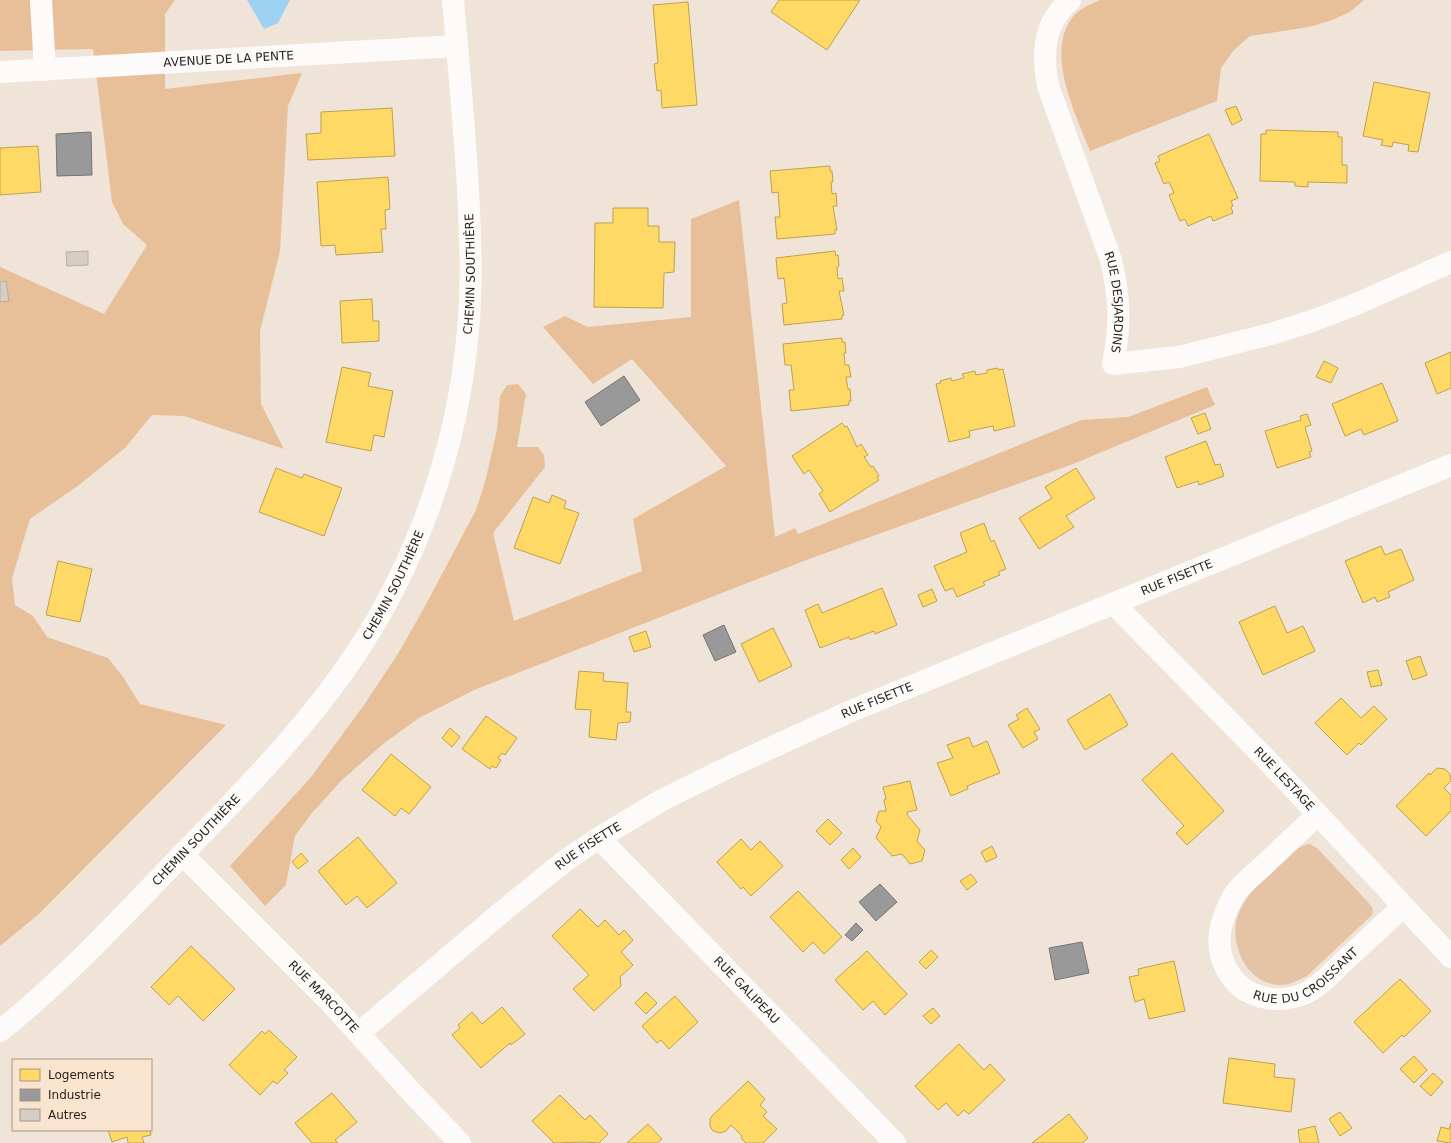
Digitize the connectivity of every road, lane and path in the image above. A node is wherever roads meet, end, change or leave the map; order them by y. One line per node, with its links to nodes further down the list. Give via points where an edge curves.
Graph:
1 (41, 0): 5 (street)
2 (453, 0): 4 (street, CHEMIN SOUTHIÈRE)
3 (1070, 0): 7 (street, RUE DESJARDINS, via 1054,18 1048,33 1045,66 1048,86 1110,260 1116,286 1119,312 1113,364 1179,357 1271,334 1354,305)
4 (457, 46): 5 (street, AVENUE DE LA PENTE); 12 (street, CHEMIN SOUTHIÈRE, via 467,165 471,282 468,330 453,426 425,519 384,607 331,689 263,769)
5 (45, 70): 6 (street, AVENUE DE LA PENTE)
6 (0, 72)
7 (1451, 262)
8 (1451, 465): 9 (street, RUE FISETTE)
9 (1114, 604): 10 (street, RUE LESTAGE, via 1268,760); 11 (street, RUE FISETTE, via 790,738 662,800)
10 (1317, 815): 13 (street, RUE LESTAGE); 13 (street, RUE DU CROISSANT, via 1233,896 1220,931 1219,947 1232,977 1244,989 1269,999 1291,998 1307,992)
11 (599, 838): 16 (street, RUE FISETTE, via 534,885); 18 (street, RUE GALIPEAU)
12 (182, 854): 15 (street, CHEMIN SOUTHIÈRE, via 87,954); 16 (street, RUE MARCOTTE)
13 (1403, 906): 14 (street, RUE LESTAGE)
14 (1451, 957)
15 (0, 1031)
16 (359, 1033): 17 (street, RUE MARCOTTE)
17 (460, 1143)
18 (895, 1143)

